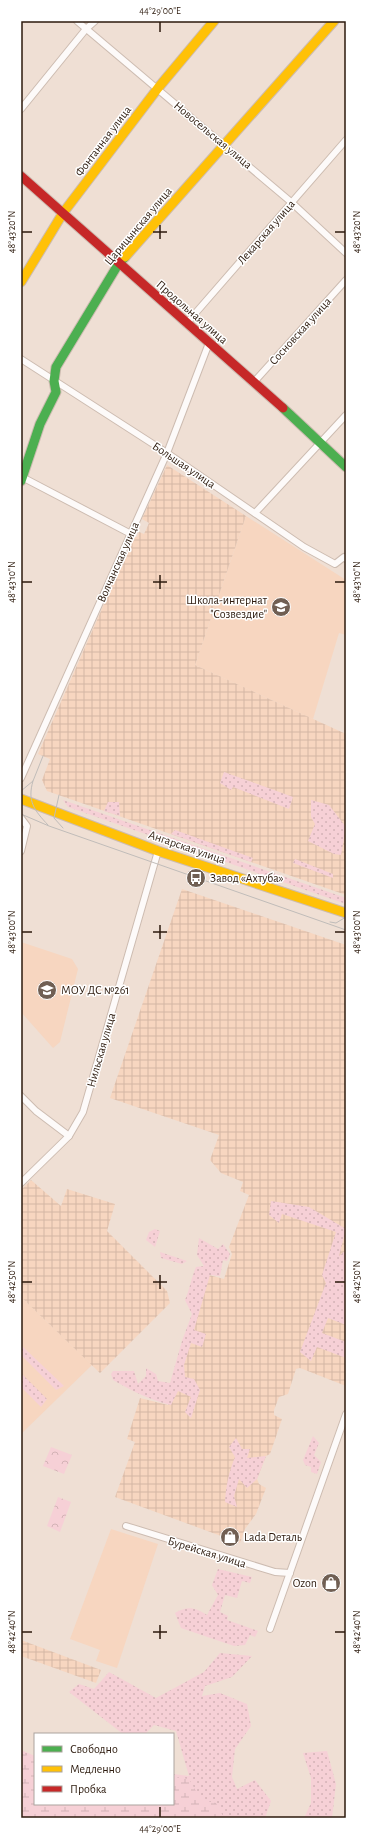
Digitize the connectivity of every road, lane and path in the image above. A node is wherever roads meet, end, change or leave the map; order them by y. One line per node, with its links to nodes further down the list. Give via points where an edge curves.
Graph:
1 (78, 21): 5 (street, Новосельская улица)
2 (95, 21): 5 (street)
3 (214, 21): 6 (main road, Фонтанная улица)
4 (334, 21): 9 (main road, Царицынская улица)
5 (86, 29): 6 (street, Новосельская улица); 7 (street)
6 (158, 88): 9 (street, Новосельская улица); 12 (main road, Фонтанная улица)
7 (21, 109)
8 (346, 140): 11 (street, Лекарская улица)
9 (224, 145): 11 (street, Новосельская улица); 14 (main road, Царицынская улица)
10 (21, 176): 12 (main road, Продольная улица)
11 (291, 202): 13 (street, Новосельская улица); 17 (street, Лекарская улица)
12 (62, 213): 14 (main road, Продольная улица); 16 (main road, Фонтанная улица)
13 (346, 253)
14 (119, 263): 17 (main road, Продольная улица); 20 (main road, Царицынская улица, via 56,367)
15 (346, 280): 21 (street, Сосновская улица)
16 (21, 282)
17 (186, 324): 18 (main road, Продольная улица)
18 (209, 343): 21 (main road, Продольная улица); 24 (street, Волчанская улица)
19 (21, 359): 20 (street, Большая улица)
20 (54, 381): 24 (street, Большая улица); 26 (main road, Царицынская улица, via 56,392 48,404)
21 (254, 382): 23 (main road, Продольная улица)
22 (346, 415): 23 (street)
23 (319, 443): 25 (main road, Продольная улица); 27 (street)
24 (167, 453): 27 (street, Большая улица); 28 (street, Волчанская улица)
25 (346, 467)
26 (22, 479): 28 (street)
27 (254, 513): 29 (street, Большая улица, via 334,564)
28 (131, 534): 30 (street, Волчанская улица)
29 (346, 557)
30 (21, 778)
31 (21, 799): 34 (main road, Ангарская улица)
32 (21, 818): 33 (street, via 27,826)
33 (21, 851)
34 (158, 851): 35 (main road, Ангарская улица); 37 (street, Нильская улица, via 83,1112)
35 (346, 913)
36 (21, 1096): 37 (street)
37 (69, 1136): 38 (street, Нильская улица)
38 (21, 1183)
39 (346, 1414): 41 (street)
40 (126, 1526): 41 (street, Бурейская улица, via 275,1572)
41 (290, 1574): 42 (street)
42 (270, 1629)

